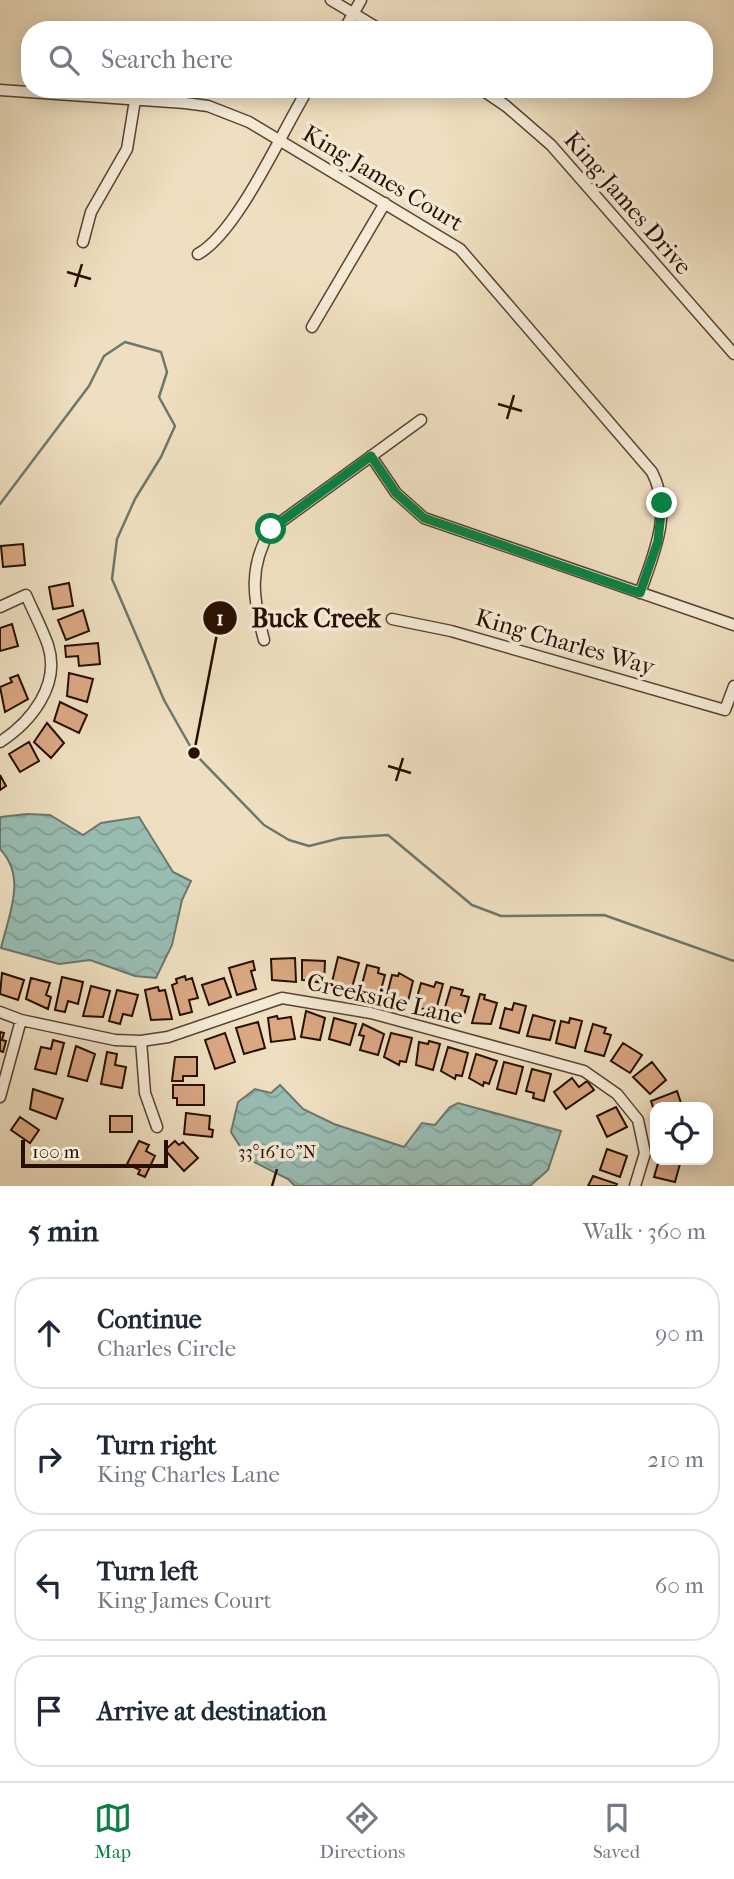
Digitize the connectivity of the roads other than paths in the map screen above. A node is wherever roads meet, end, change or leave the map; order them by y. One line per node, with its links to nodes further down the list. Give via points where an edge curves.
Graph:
1 (331, 0): 3 (street)
2 (361, 0): 3 (street)
3 (353, 13): 4 (street); 5 (street)
4 (349, 21)
5 (366, 21)
6 (0, 90): 7 (street, King James Court)
7 (21, 92)
8 (108, 98): 11 (street, King James Court)
9 (304, 98): 12 (street)
10 (494, 98): 17 (street, King James Drive, via 551,145)
11 (135, 100): 12 (street, King James Court, via 208,106); 14 (street, via 127,149 91,212)
12 (280, 140): 13 (street, King James Court); 15 (street, via 216,242)
13 (385, 204): 16 (street); 20 (street, King James Court, via 468,258 652,472 662,516)
14 (83, 242)
15 (198, 254)
16 (312, 327)
17 (734, 354)
18 (421, 420): 19 (street)
19 (371, 456): 20 (street, via 396,493 424,518); 24 (street, via 273,527 259,552 252,583)
20 (640, 593): 23 (street)
21 (0, 607): 26 (street, via 26,595 50,648 49,684 36,710)
22 (392, 619): 25 (street, King Charles Way, via 451,631 725,710)
23 (734, 625)
24 (264, 640)
25 (734, 686)
26 (0, 742)
27 (0, 1012): 28 (street, Creekside Lane)
28 (21, 1020): 29 (street, Creekside Lane); 30 (street)
29 (141, 1041): 31 (street, via 145,1093); 32 (street, Creekside Lane, via 168,1037 282,998 371,1013 584,1071 617,1094 638,1120 645,1153)
30 (0, 1097)
31 (158, 1127)
32 (635, 1186)

